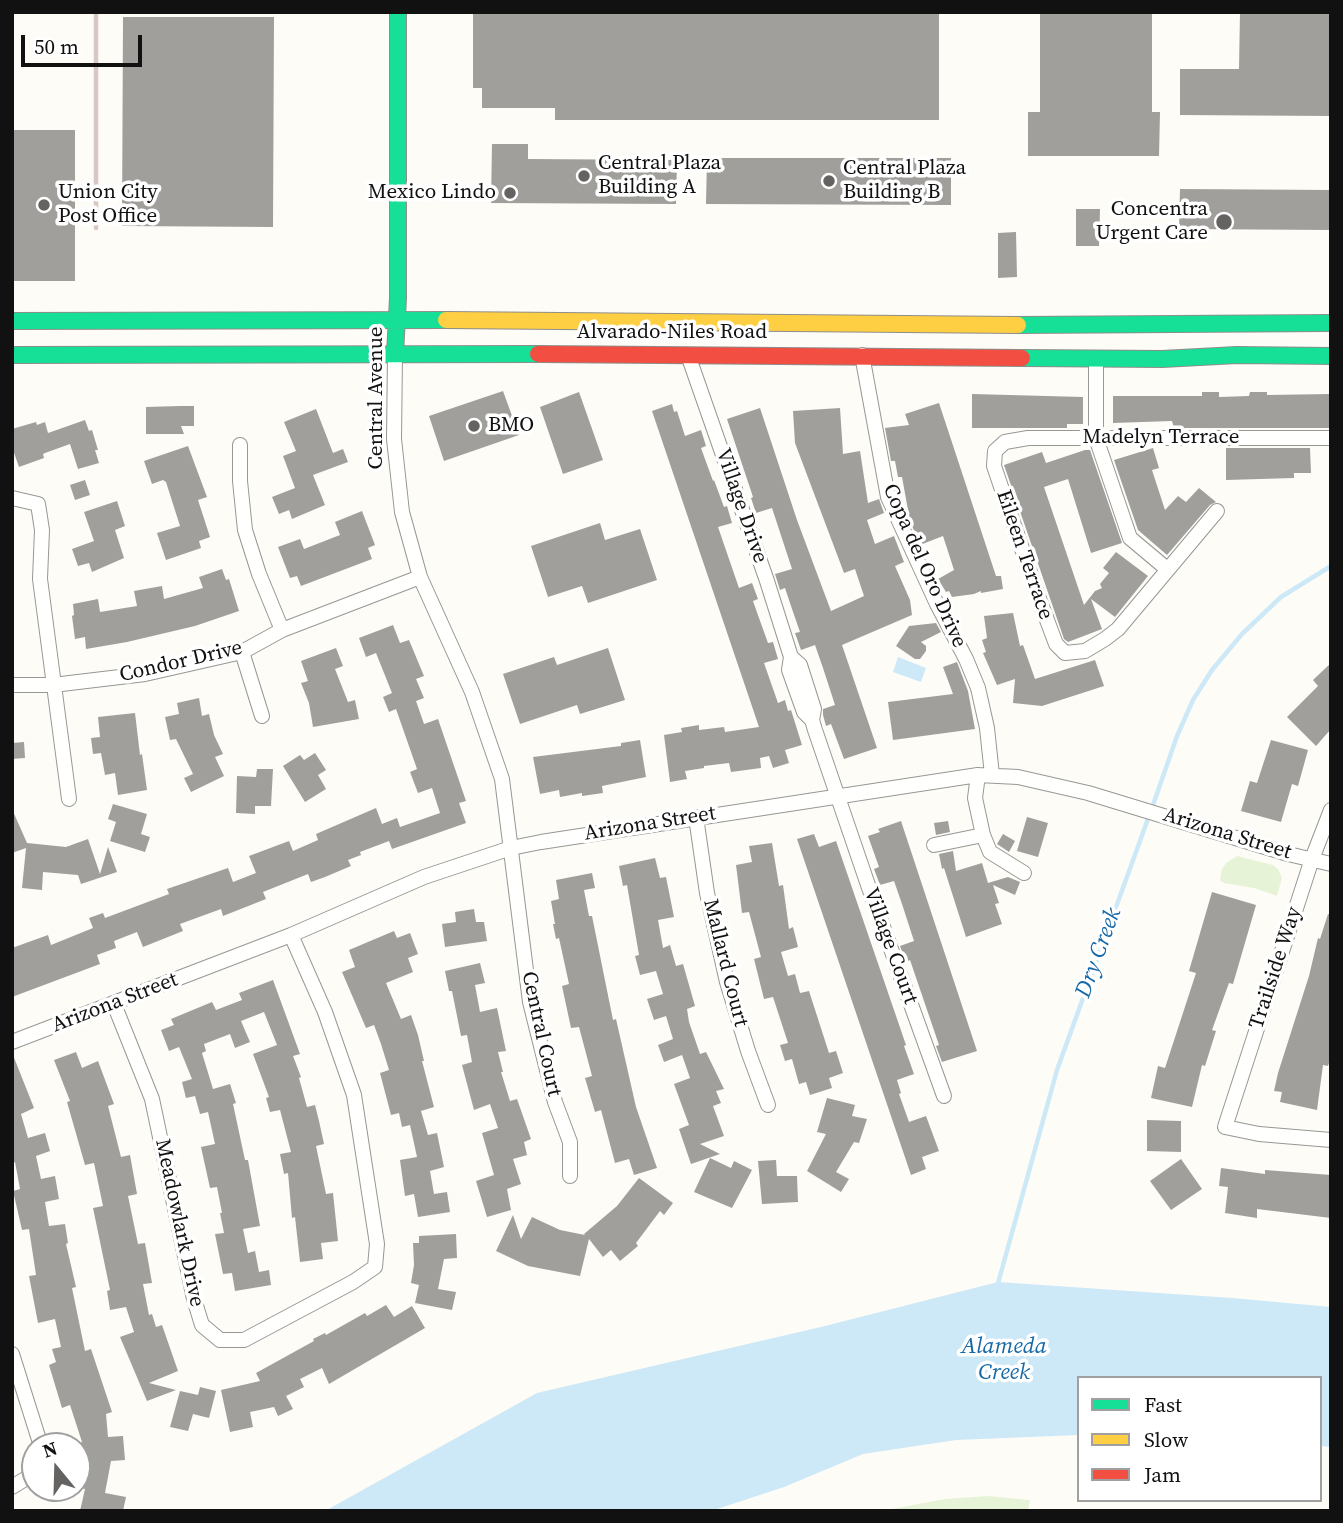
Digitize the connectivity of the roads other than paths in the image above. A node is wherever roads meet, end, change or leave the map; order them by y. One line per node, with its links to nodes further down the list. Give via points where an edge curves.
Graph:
1 (398, 12): 2 (main road, Central Avenue)
2 (397, 319): 3 (main road, Alvarado-Niles Road); 4 (main road, Alvarado-Niles Road, via 942,326); 5 (main road, Central Avenue)
3 (12, 321)
4 (1331, 323)
5 (395, 354): 6 (main road, Alvarado-Niles Road); 7 (main road, Alvarado-Niles Road); 18 (street, Central Avenue, via 394,439 400,500)
6 (12, 355)
7 (688, 355): 8 (main road, Alvarado-Niles Road); 25 (street, Village Drive, via 767,581 791,657 789,670)
8 (862, 355): 10 (main road, Alvarado-Niles Road); 24 (street, Copa del Oro Drive, via 888,497 978,688 987,728)
9 (1331, 356): 10 (main road, Alvarado-Niles Road)
10 (1096, 358): 11 (street)
11 (1097, 438): 12 (street, Madelyn Terrace); 14 (street, Madelyn Terrace, via 1028,438 1005,442); 17 (street, via 1130,538)
12 (1331, 438)
13 (240, 445): 19 (street, via 246,530)
14 (995, 451): 17 (street, Eileen Terrace, via 994,466 1038,596 1056,644 1065,653 1077,653 1118,629)
15 (12, 498): 22 (street, via 38,504 40,579)
16 (1217, 510): 17 (street)
17 (1167, 569)
18 (420, 577): 19 (street, Condor Drive); 31 (street, Central Avenue, via 472,692 498,766)
19 (282, 630): 20 (street, Condor Drive)
20 (242, 652): 22 (street, Condor Drive, via 145,674); 23 (street)
21 (12, 685): 22 (street, Condor Drive)
22 (53, 685): 26 (street)
23 (262, 716)
24 (985, 775): 25 (street, Arizona Street); 29 (street, Copa del Oro Drive, via 975,798); 32 (street, Arizona Street, via 1018,777 1117,800)
25 (838, 796): 28 (street, Arizona Street); 38 (street, Village Court)
26 (68, 799)
27 (1331, 810): 32 (street, Trailside Way)
28 (696, 817): 31 (street, Arizona Street); 39 (street, Mallard Court, via 727,982)
29 (983, 835): 30 (street); 34 (street, Copa del Oro Drive, via 990,852)
30 (934, 845)
31 (511, 848): 35 (street, Arizona Street, via 424,877); 41 (street, Central Court, via 530,1002 570,1142)
32 (1312, 859): 33 (street, Arizona Street); 40 (street, Trailside Way, via 1225,1127)
33 (1331, 864)
34 (1024, 873)
35 (291, 934): 36 (street, Arizona Street); 36 (street, Meadowlark Drive, via 354,1095 377,1244 375,1267 244,1340 220,1340 202,1325 152,1099)
36 (114, 1004): 37 (street, Arizona Street)
37 (12, 1042)
38 (944, 1096)
39 (768, 1105)
40 (1331, 1140)
41 (569, 1176)
42 (12, 1354): 43 (street)
43 (37, 1432)

